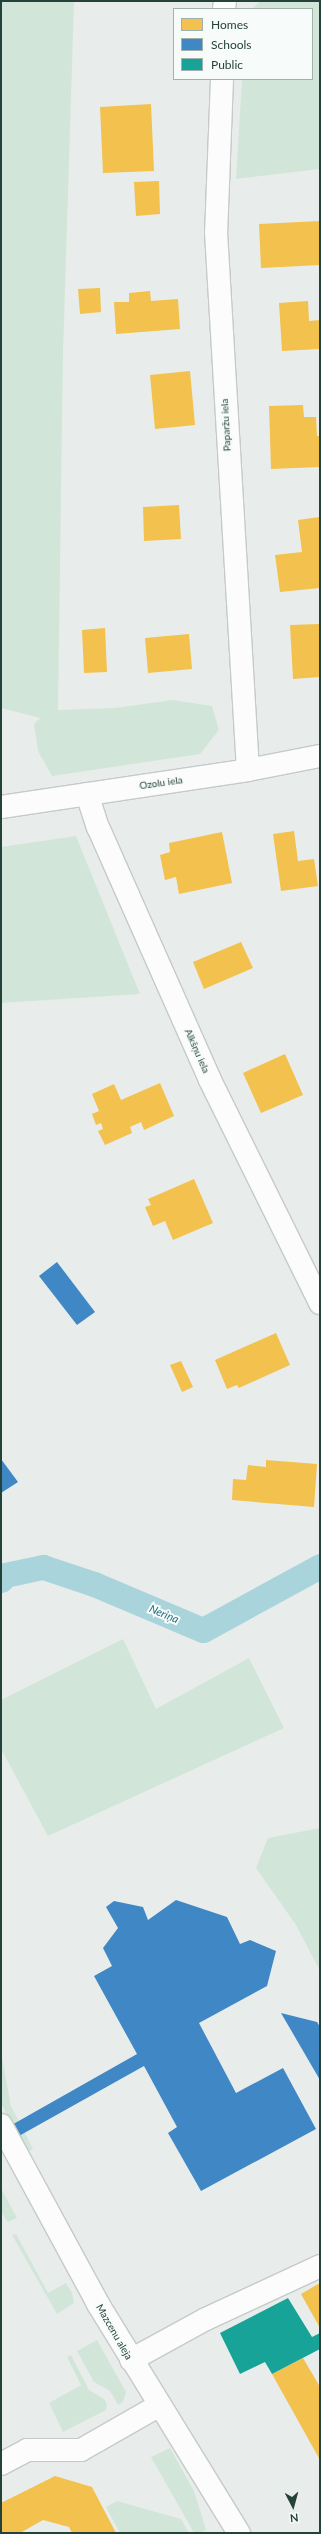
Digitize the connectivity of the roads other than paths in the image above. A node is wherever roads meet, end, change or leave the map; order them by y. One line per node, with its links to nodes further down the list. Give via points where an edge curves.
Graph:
1 (222, 80): 3 (street, Paparžu iela, via 216,232)
2 (320, 756): 3 (street, Ozolu iela)
3 (248, 770): 4 (street, Ozolu iela)
4 (87, 794): 5 (street, Ozolu iela); 6 (street, Alkšņu iela, via 98,827 210,1080)
5 (1, 807)
6 (320, 1303)
7 (1, 2125): 9 (street, Mazcenu aleja)
8 (320, 2266): 9 (street, via 206,2319)
9 (130, 2360): 10 (street, Mazcenu aleja)
10 (160, 2405): 11 (street, via 81,2450 27,2450); 12 (street, Mazcenu aleja)
11 (1, 2464)
12 (239, 2533)

